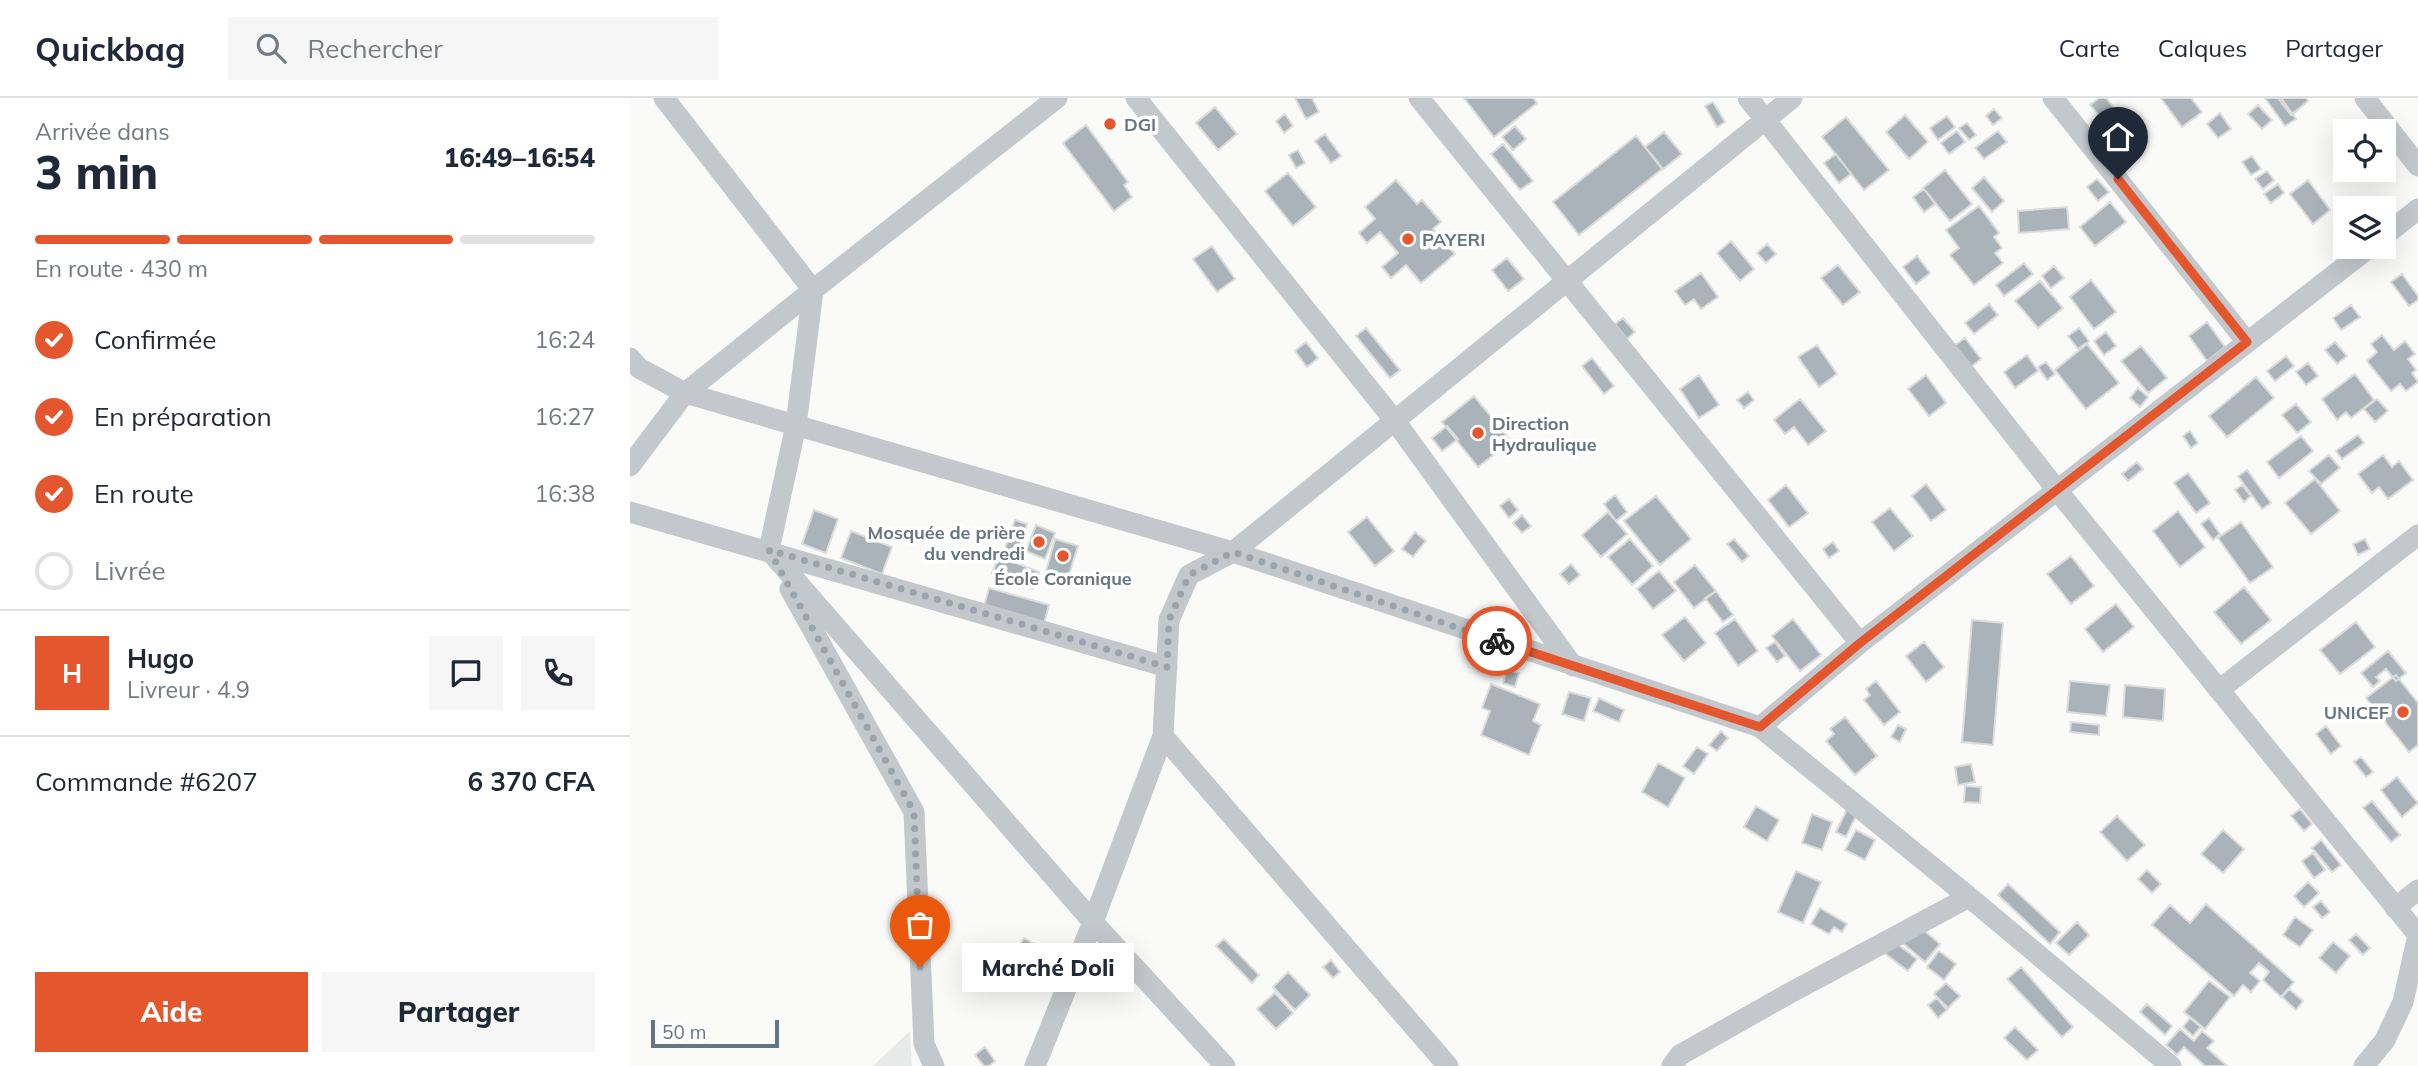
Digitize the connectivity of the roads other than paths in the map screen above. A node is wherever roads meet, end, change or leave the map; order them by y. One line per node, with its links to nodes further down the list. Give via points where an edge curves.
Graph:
1 (664, 98): 15 (street)
2 (1057, 98): 15 (street)
3 (1136, 98): 19 (street)
4 (1419, 98): 14 (street)
5 (1748, 98): 9 (street)
6 (1792, 98): 9 (street)
7 (2053, 98): 16 (street)
8 (2365, 98): 10 (street)
9 (1765, 120): 14 (street); 22 (street)
10 (2418, 166)
11 (2418, 209): 12 (street)
12 (2396, 226)
13 (2354, 259): 16 (street)
14 (1566, 281): 19 (street); 27 (street)
15 (813, 290): 18 (street); 20 (street)
16 (2247, 342): 22 (street)
17 (630, 358): 18 (street, via 639,368)
18 (685, 393): 20 (street); 21 (street)
19 (1395, 421): 26 (street); 28 (street)
20 (796, 425): 25 (street); 26 (street)
21 (630, 466)
22 (2057, 490): 27 (street); 30 (street)
23 (630, 512): 25 (street)
24 (2418, 535): 30 (street)
25 (769, 550): 29 (street); 36 (street); 38 (street, via 914,812 924,1044)
26 (1233, 552): 28 (street); 29 (street, via 1189,575 1169,620)
27 (1860, 643): 31 (street)
28 (1573, 666): 31 (street)
29 (1167, 667): 32 (street)
30 (2219, 691): 35 (street)
31 (1760, 727): 34 (street)
32 (1163, 736): 36 (street); 41 (street)
33 (2418, 890): 35 (street)
34 (1969, 897): 42 (street, via 1704,1041 1680,1055); 43 (street)
35 (2395, 908): 37 (street)
36 (1093, 922): 39 (street); 40 (street)
37 (2418, 935): 44 (street, via 2403,1002 2385,1040)
38 (934, 1066)
39 (1035, 1066)
40 (1225, 1066)
41 (1448, 1066)
42 (1672, 1066)
43 (2171, 1066)
44 (2364, 1066)

